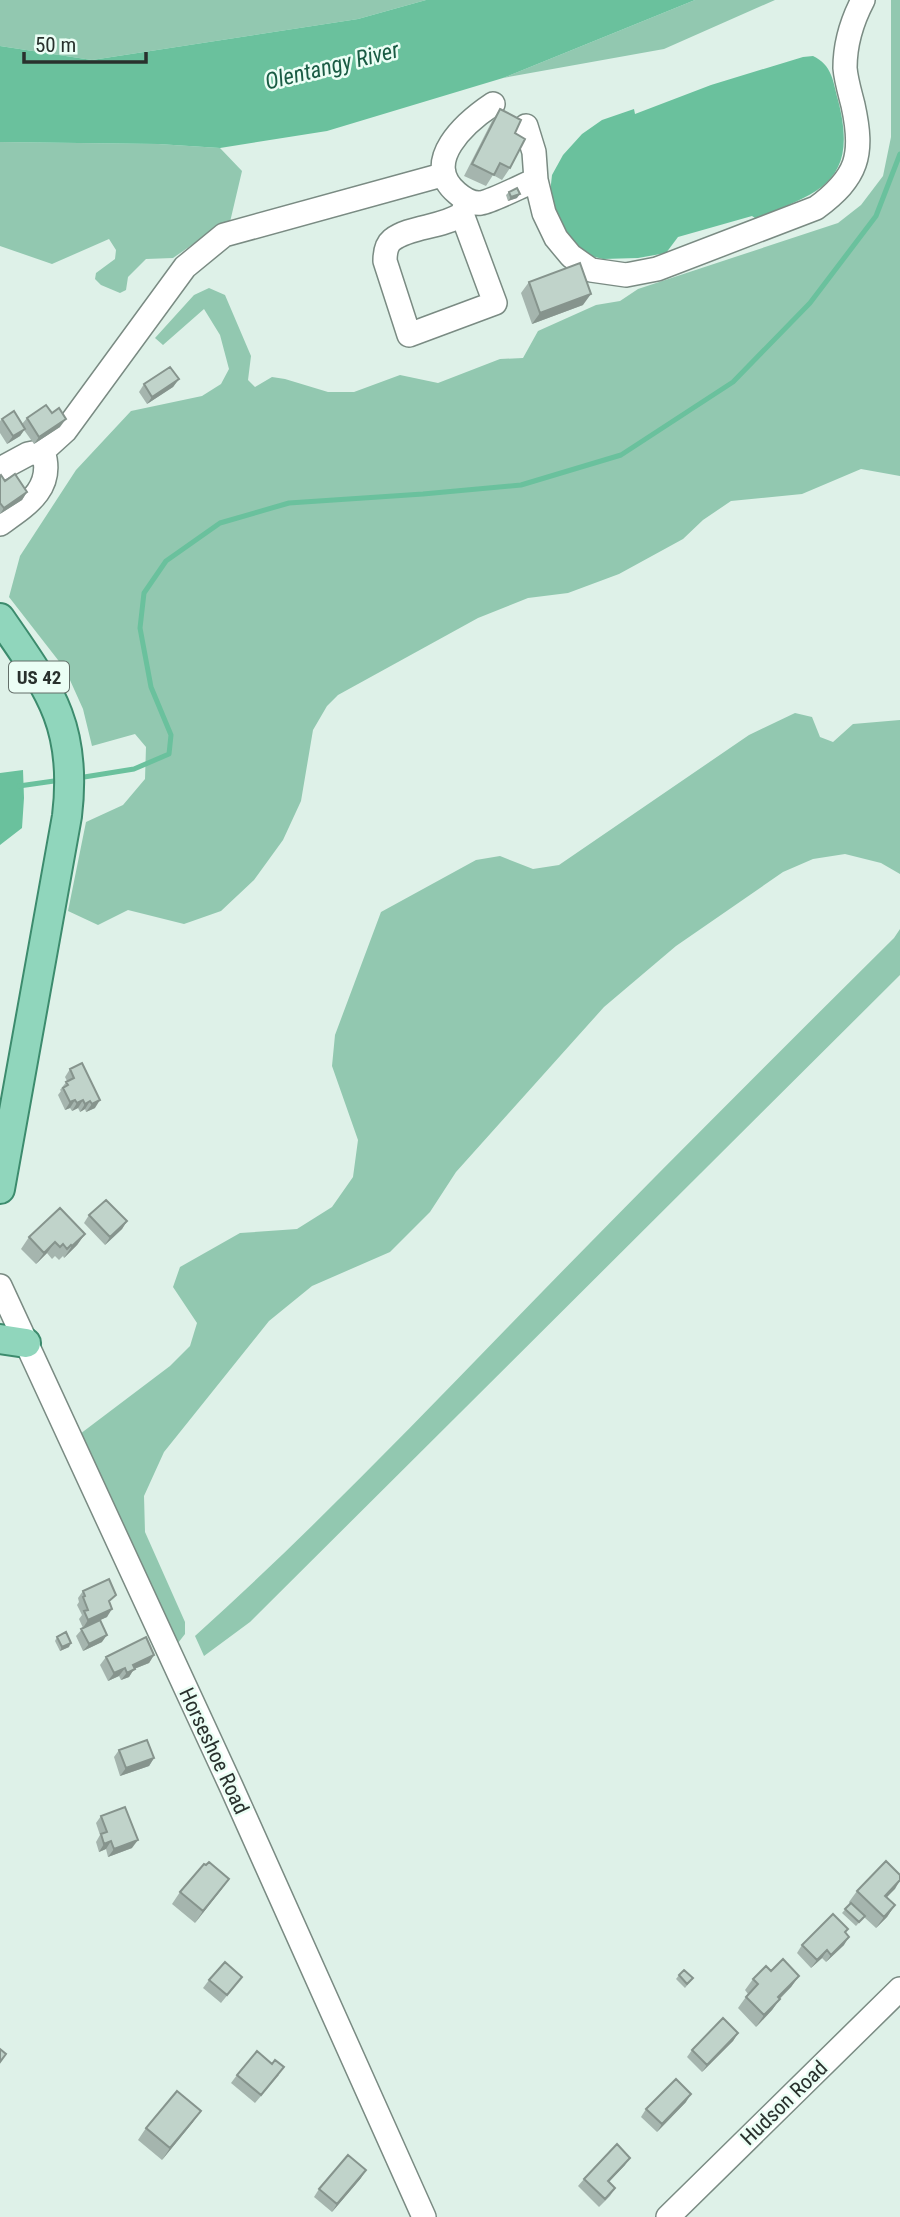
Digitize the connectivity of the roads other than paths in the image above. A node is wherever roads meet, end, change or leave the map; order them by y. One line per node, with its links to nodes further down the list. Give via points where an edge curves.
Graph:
1 (863, 0): 5 (street, via 847,42 845,70 858,130 857,156 835,194 816,208 657,269 626,275 591,270 571,256 544,213)
2 (493, 104): 4 (street, via 471,118 455,138 443,159)
3 (526, 126): 5 (street)
4 (442, 175): 6 (street); 7 (street, via 224,235 185,267 65,431)
5 (536, 180): 6 (street)
6 (465, 208): 6 (street, via 495,303 409,335 385,250 403,235 452,221)
7 (43, 450): 8 (street); 9 (street, via 47,464 40,490)
8 (0, 469)
9 (0, 524)
10 (0, 618): 11 (main road, US 42, via 51,695 67,742 70,773 67,817)
11 (0, 1189)
12 (0, 1286): 13 (street, Horseshoe Road)
13 (13, 1341): 15 (street, Horseshoe Road, via 237,1798)
14 (900, 1989): 16 (street, Hudson Road)
15 (424, 2217)
16 (668, 2217)

